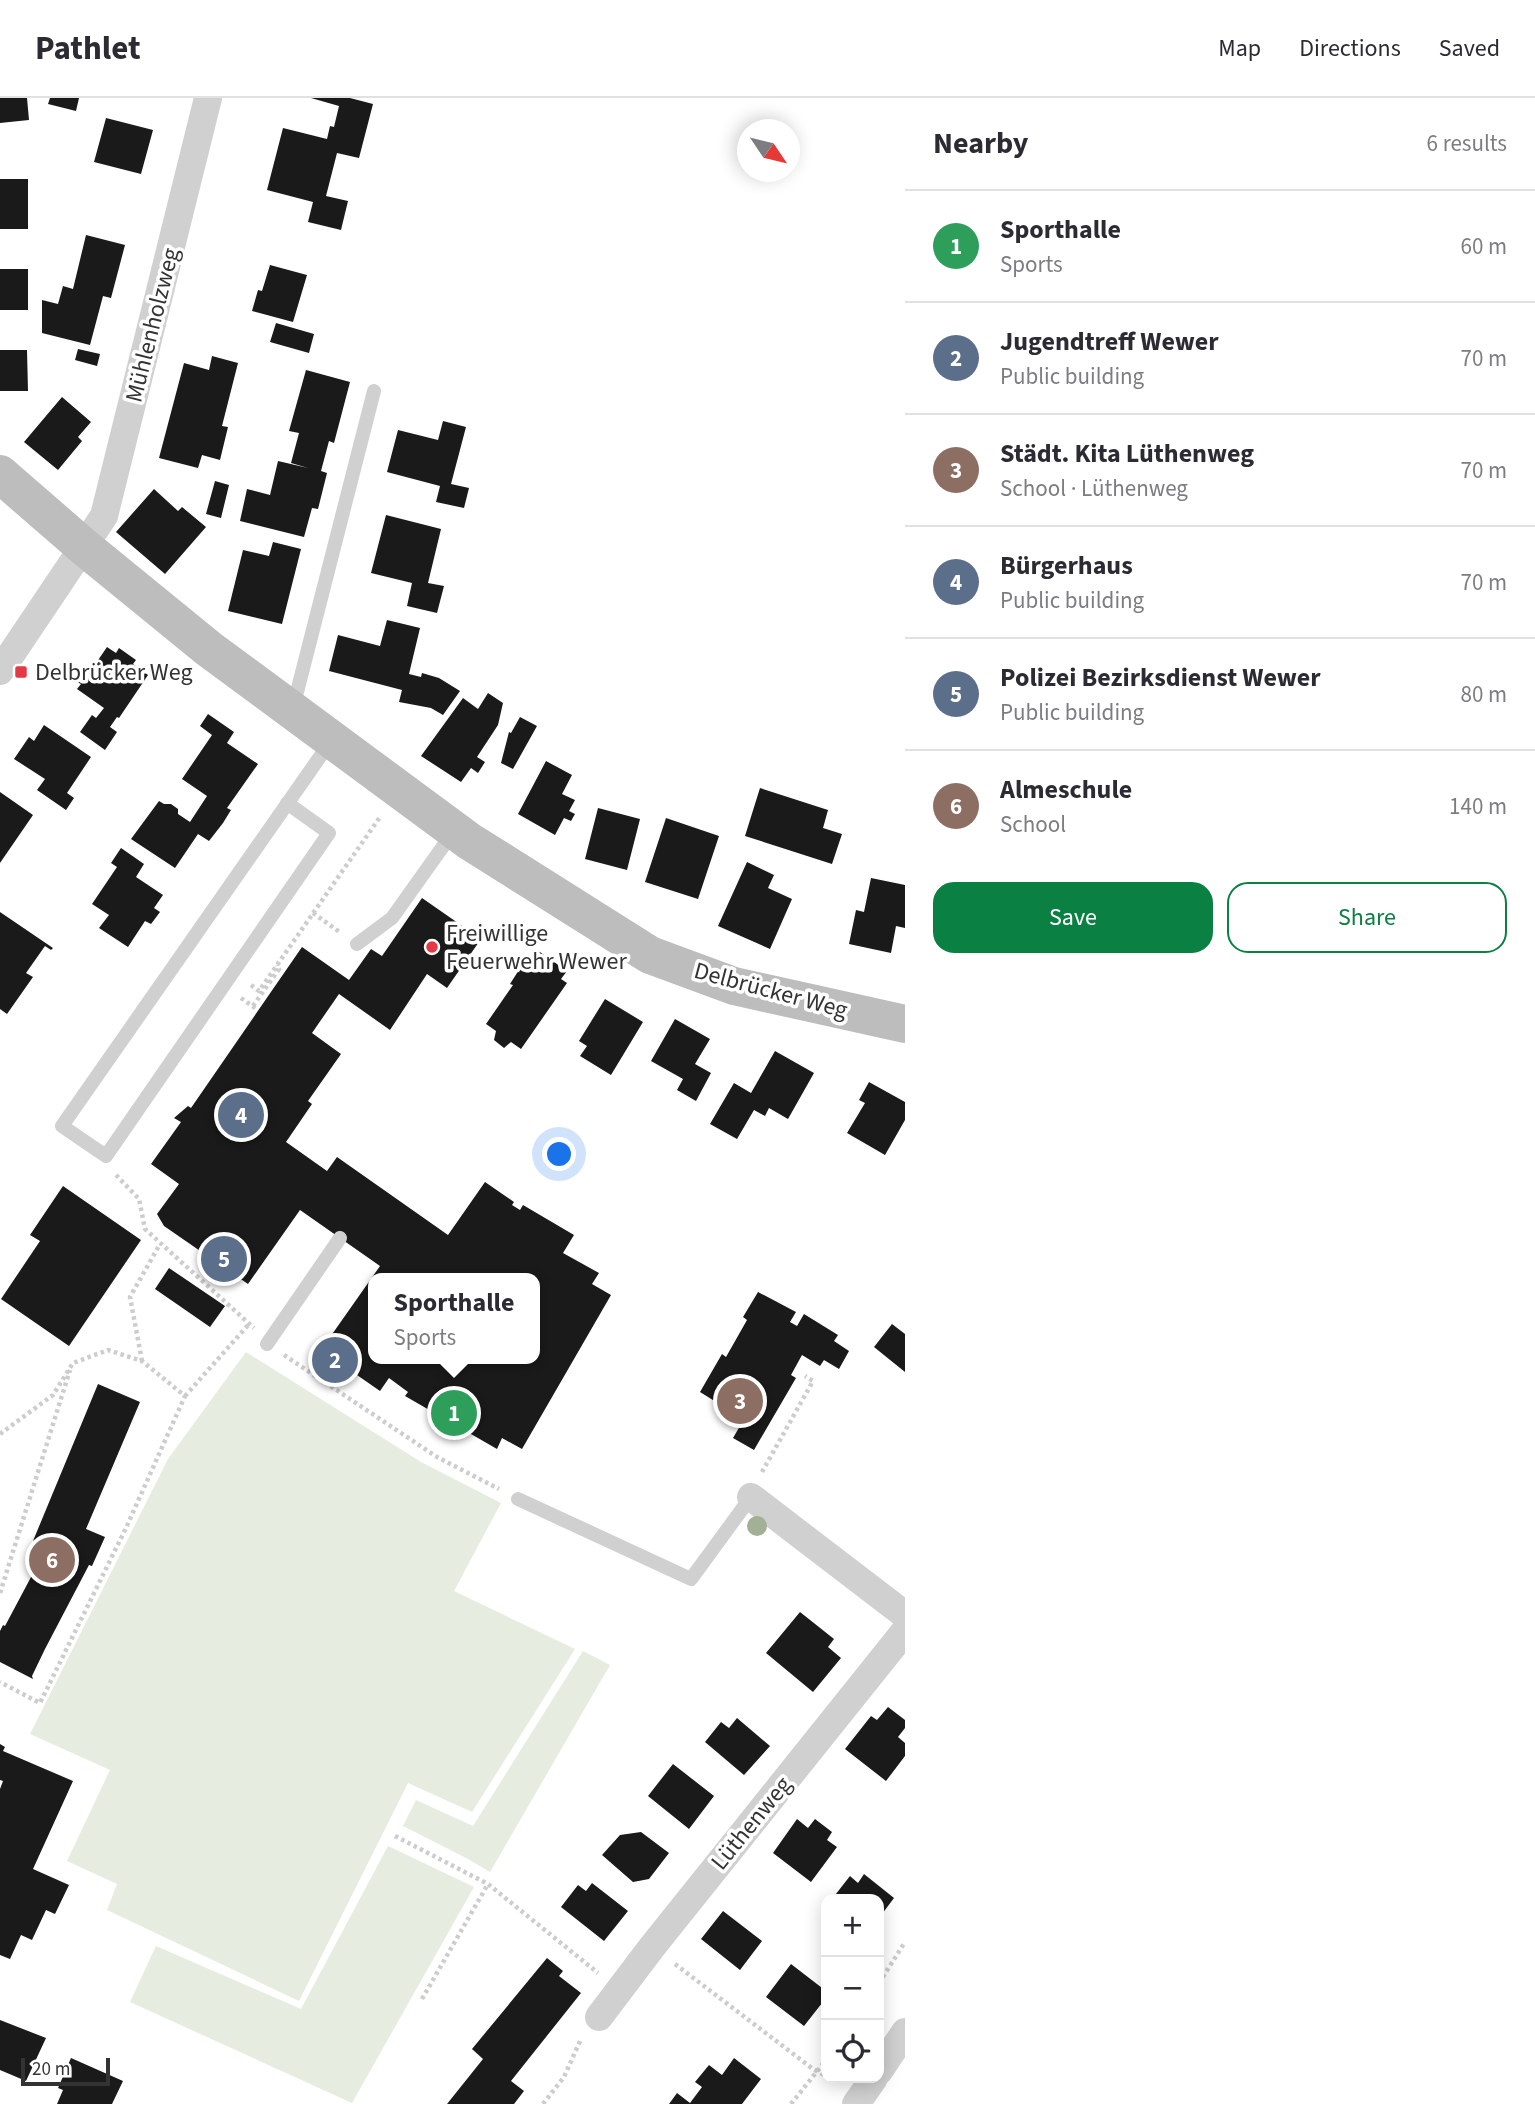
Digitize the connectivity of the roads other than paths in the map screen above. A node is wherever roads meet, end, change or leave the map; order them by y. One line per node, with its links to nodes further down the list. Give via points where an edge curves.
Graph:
1 (208, 98): 4 (street, Mühlenholzweg, via 104,516)
2 (374, 391): 6 (lane, via 296,696)
3 (0, 474): 4 (street, Delbrücker Weg)
4 (84, 547): 5 (street, Mühlenholzweg); 6 (street, Delbrücker Weg)
5 (0, 671)
6 (289, 707): 7 (street, Delbrücker Weg)
7 (332, 740): 8 (lane); 9 (street, Delbrücker Weg)
8 (287, 803): 8 (lane, via 62,1126 106,1156 328,834)
9 (455, 830): 10 (lane, via 391,918); 11 (street, Delbrücker Weg, via 650,955 734,986)
10 (357, 944)
11 (905, 1024)
12 (340, 1238): 13 (lane)
13 (267, 1344)
14 (751, 1497): 15 (lane, via 691,1579); 16 (street)
15 (518, 1499)
16 (905, 1615)
17 (905, 1631): 18 (street, Lüthenweg)
18 (599, 2017)
19 (905, 2032): 20 (street)
20 (884, 2064)
21 (871, 2083): 22 (street)
22 (856, 2104)

